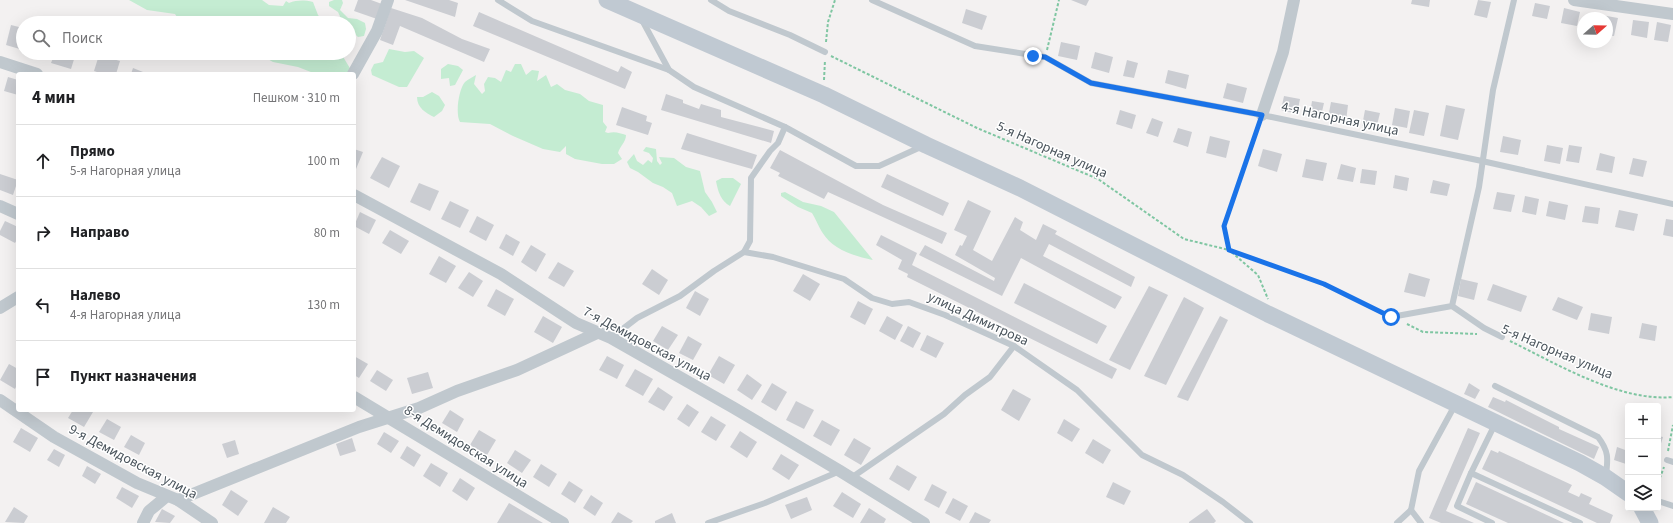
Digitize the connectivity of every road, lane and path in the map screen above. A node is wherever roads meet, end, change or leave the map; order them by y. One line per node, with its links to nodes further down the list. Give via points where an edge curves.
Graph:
1 (388, 0): 17 (street, via 377,31)
2 (498, 0): 15 (lane, via 532,22)
3 (607, 0): 10 (main road)
4 (711, 0): 12 (lane, via 729,11)
5 (872, 0): 13 (lane, 4-я Нагорная улица, via 974,46)
6 (1059, 0): 13 (path)
7 (1294, 0): 18 (street, via 1283,52)
8 (1514, 0): 21 (lane, via 1493,90)
9 (1574, 0): 11 (street)
10 (637, 12): 15 (lane); 20 (main road, via 824,95)
11 (1673, 14)
12 (825, 52): 26 (path, 5-я Нагорная улица, via 977,128 1098,179 1184,239)
13 (1045, 57): 18 (lane, 4-я Нагорная улица, via 1091,83)
14 (0, 62): 16 (street)
15 (669, 70): 19 (lane, via 694,87)
16 (31, 72)
17 (354, 72)
18 (1262, 115): 21 (lane, 4-я Нагорная улица); 26 (path, via 1224,226)
19 (785, 127): 20 (lane, via 856,166 879,166); 27 (lane, via 778,143 751,178 750,241)
20 (926, 145): 31 (main road, via 1020,188)
21 (1482, 161): 23 (lane, 4-я Нагорная улица); 29 (lane, via 1479,187)
22 (356, 196): 33 (street, 7-я Демидовская улица, via 501,274 576,323)
23 (1673, 204)
24 (0, 206): 25 (street)
25 (16, 213)
26 (1229, 250): 31 (path, via 1258,275 1268,297); 32 (path, 5-я Нагорная улица, via 1324,284)
27 (744, 252): 36 (lane, via 680,296 637,318); 37 (lane, улица Димитрова, via 773,256 844,279 872,298 892,304 909,302)
28 (16, 298): 30 (street)
29 (1452, 306): 32 (lane); 35 (lane)
30 (0, 308)
31 (1268, 314): 42 (main road)
32 (1391, 317): 34 (path, 5-я Нагорная улица, via 1423,332)
33 (597, 333): 36 (street, 7-я Демидовская улица); 45 (street, via 517,370)
34 (1479, 334)
35 (1502, 337): 39 (path, 5-я Нагорная улица, via 1579,375 1625,392 1657,398)
36 (611, 338): 47 (street, 7-я Демидовская улица)
37 (1014, 346): 50 (lane, via 990,377 944,414); 58 (lane, улица Димитрова, via 1077,390 1142,455 1183,475 1223,502)
38 (1495, 386): 49 (lane, via 1598,437 1604,445 1608,460)
39 (1673, 397)
40 (356, 398): 45 (street, 8-я Демидовская улица)
41 (0, 400): 43 (street, 9-я Демидовская улица)
42 (1455, 405): 46 (main road); 55 (lane, via 1419,471)
43 (16, 411)
44 (18, 412): 52 (street, 9-я Демидовская улица, via 54,437 137,484)
45 (391, 418): 52 (street, via 359,427); 57 (street, 8-я Демидовская улица)
46 (1495, 424): 48 (lane); 49 (main road)
47 (840, 470): 50 (street, 7-я Демидовская улица); 61 (lane, via 765,503)
48 (1471, 473): 65 (lane, via 1457,506); 66 (lane)
49 (1605, 477): 51 (main road)
50 (851, 478): 62 (street, 7-я Демидовская улица)
51 (1625, 491)
52 (172, 498): 59 (street, via 149,511); 60 (street, 9-я Демидовская улица)
53 (1661, 503): 54 (lane)
54 (1673, 506)
55 (1412, 510): 63 (lane); 64 (lane)
56 (1644, 511): 67 (main road)
57 (560, 522)
58 (1246, 522)
59 (143, 523)
60 (212, 523)
61 (708, 523)
62 (924, 523)
63 (1397, 523)
64 (1421, 523)
65 (1492, 523)
66 (1580, 523)
67 (1650, 523)

